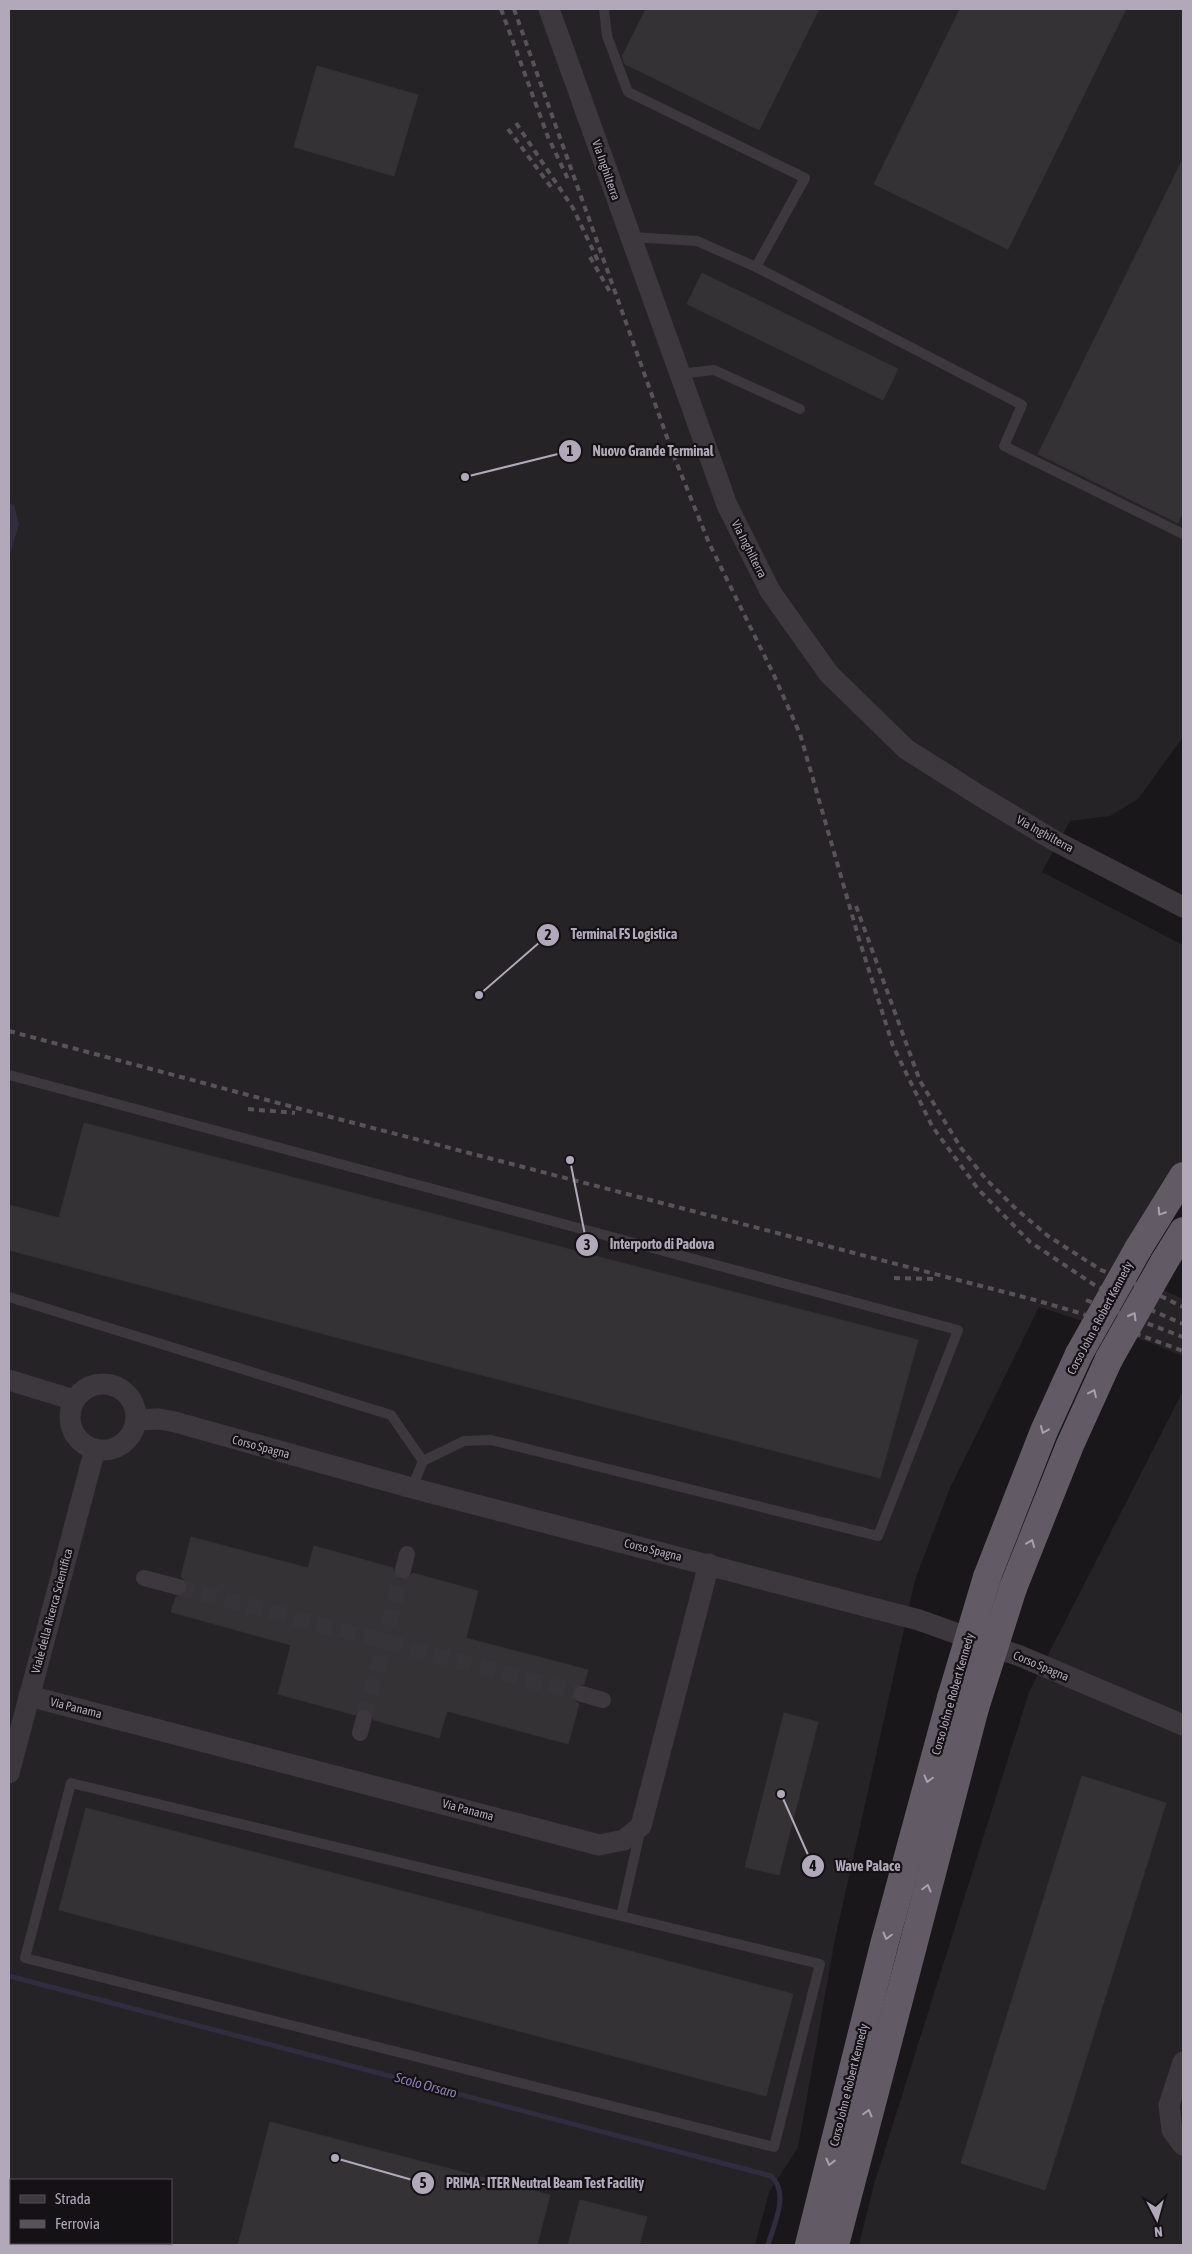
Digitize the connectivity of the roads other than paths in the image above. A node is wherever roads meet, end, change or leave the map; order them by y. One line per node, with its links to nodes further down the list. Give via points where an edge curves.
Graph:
1 (549, 9): 3 (street, Via Inghilterra)
2 (604, 9): 4 (lane, via 607,36 628,92 805,178)
3 (629, 236): 4 (lane, via 697,242); 5 (street, Via Inghilterra)
4 (756, 267): 7 (lane, via 1022,405 1004,446)
5 (679, 374): 6 (lane, via 714,370); 8 (street, Via Inghilterra, via 727,505 770,591 829,674 906,749 1055,841)
6 (800, 409)
7 (1183, 534)
8 (1183, 907)
9 (9, 1076): 17 (lane, via 958,1330 878,1536 491,1440 464,1441)
10 (1183, 1176): 25 (highway, Corso John e Robert Kennedy, one-way to 25, bridge, via 1138,1248 1079,1354 1044,1431 987,1577)
11 (1183, 1231): 25 (highway, Corso John e Robert Kennedy, one-way to 11, bridge, via 1109,1359)
12 (9, 1296): 17 (lane, via 391,1415)
13 (9, 1380): 14 (street)
14 (74, 1400): 15 (street, via 89,1386 110,1384 127,1393 134,1402); 16 (street, via 70,1410 73,1432 80,1442)
15 (136, 1420): 16 (street, via 136,1427 128,1440 119,1447 102,1451); 18 (street, Corso Spagna, via 175,1422)
16 (95, 1449): 23 (street, Viale della Ricerca Scientifica)
17 (423, 1461): 18 (lane)
18 (412, 1488): 19 (street, Corso Spagna)
19 (709, 1564): 26 (street, Corso Spagna, via 919,1620 1020,1656); 30 (street)
20 (144, 1578): 21 (street)
21 (178, 1587)
22 (582, 1694): 24 (street)
23 (29, 1696): 29 (street, Viale della Ricerca Scientifica); 30 (street, Via Panama, via 599,1845 624,1840)
24 (603, 1700)
25 (963, 1703): 34 (highway, Corso John e Robert Kennedy, one-way to 34, via 884,1945); 35 (highway, Corso John e Robert Kennedy, one-way to 25)
26 (1159, 1716): 27 (street, Corso Spagna); 28 (street, Corso Spagna)
27 (1183, 1725)
28 (1183, 1735)
29 (9, 1773)
30 (641, 1826): 31 (lane)
31 (621, 1916): 31 (lane, via 820,1964 774,2146 25,1958 71,1784)
32 (1183, 2062): 33 (street, via 1169,2105 1172,2130)
33 (1183, 2145)
34 (810, 2245)
35 (834, 2245)

